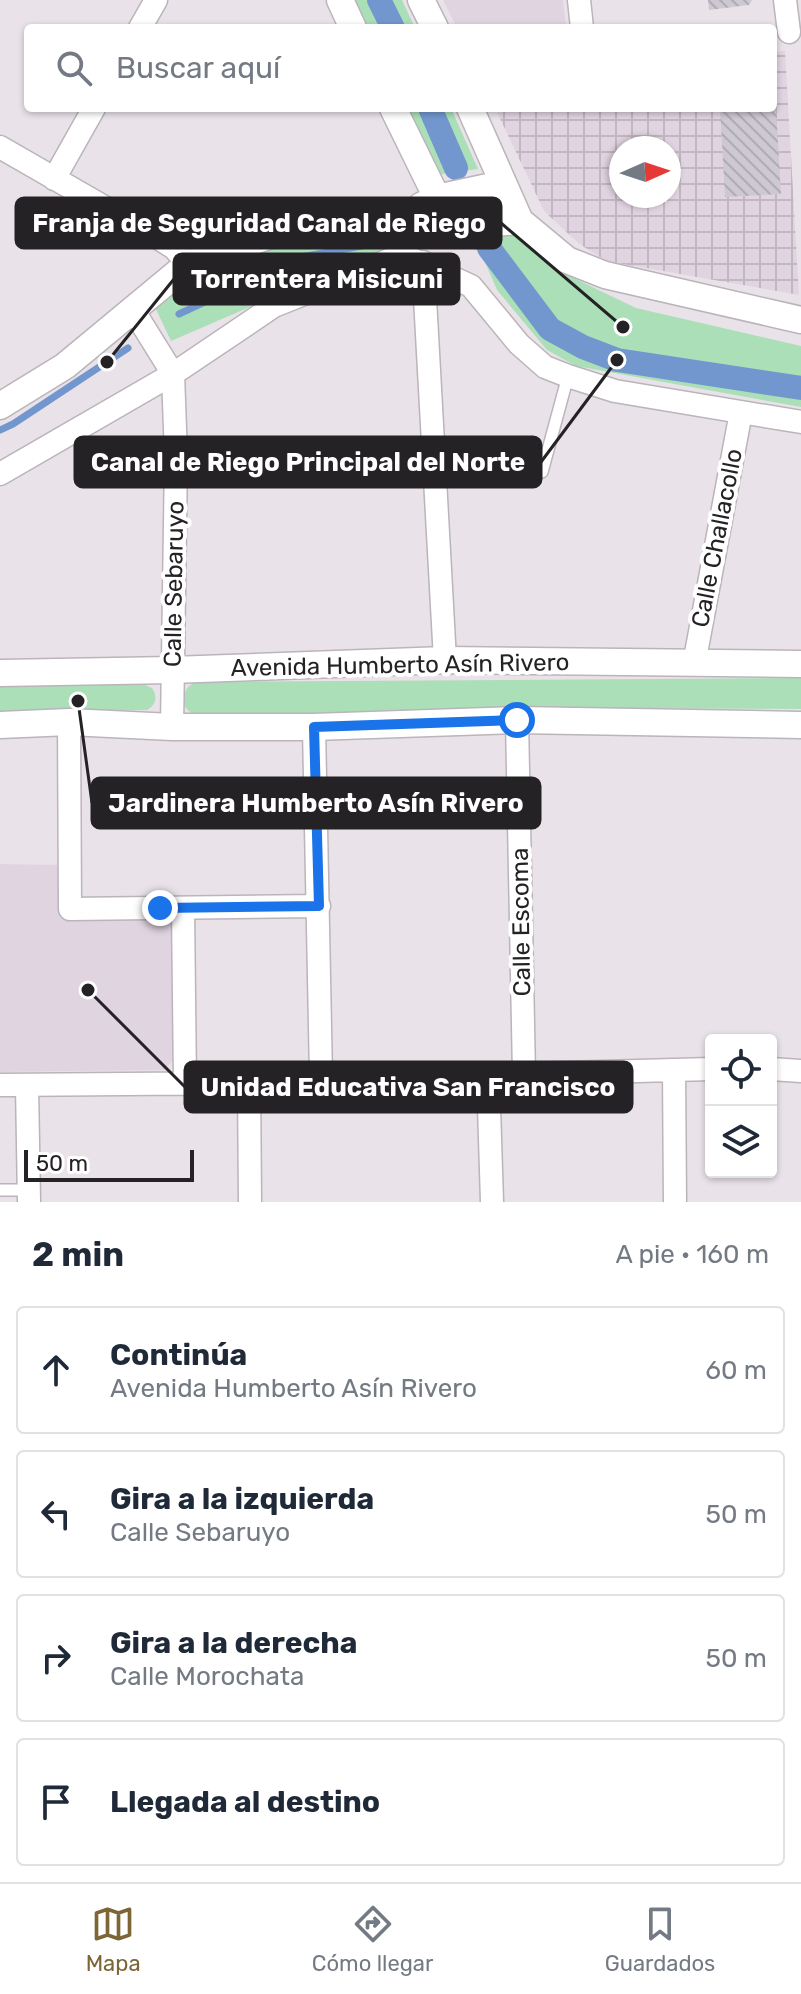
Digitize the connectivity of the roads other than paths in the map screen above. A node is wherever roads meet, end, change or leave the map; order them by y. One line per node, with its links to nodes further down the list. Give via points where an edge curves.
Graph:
1 (156, 0): 6 (street)
2 (340, 0): 7 (street)
3 (421, 0): 8 (street)
4 (579, 0): 9 (street)
5 (785, 0): 10 (street)
6 (142, 24)
7 (351, 24)
8 (433, 24)
9 (582, 24)
10 (788, 32)
11 (92, 112): 15 (street)
12 (395, 112): 17 (street)
13 (472, 112): 16 (street)
14 (0, 147): 15 (street)
15 (54, 179): 22 (street, via 174,248)
16 (502, 184): 17 (street); 19 (street)
17 (437, 198): 18 (street); 20 (street)
18 (409, 212): 20 (street); 22 (street, via 294,227)
19 (520, 221): 20 (street); 24 (street, via 567,260 605,275)
20 (445, 227)
21 (423, 262): 25 (street, via 389,260 274,306); 26 (street, via 471,286 519,344 545,367); 30 (street)
22 (188, 264): 23 (street)
23 (132, 308): 25 (street, Calle Sebaruyo); 27 (street, via 65,366)
24 (801, 320)
25 (173, 374): 31 (street, Calle Sebaruyo); 33 (street)
26 (568, 376): 28 (street, via 615,391); 32 (lane)
27 (0, 406)
28 (741, 412): 29 (street); 35 (street, Calle Challacollo)
29 (801, 422)
30 (433, 455): 31 (street); 34 (street)
31 (176, 457): 37 (street, Calle Sebaruyo)
32 (542, 472)
33 (0, 474)
34 (445, 660): 35 (street, Avenida Humberto Asín Rivero); 37 (street, Avenida Humberto Asín Rivero)
35 (694, 664): 36 (street, Avenida Humberto Asín Rivero)
36 (801, 664)
37 (172, 670): 38 (street, Avenida Humberto Asín Rivero); 43 (street, Calle Sebaruyo)
38 (0, 673)
39 (517, 720): 42 (street); 44 (street); 52 (street, Calle Escoma)
40 (69, 722): 41 (street); 43 (street); 46 (street, via 70,909)
41 (0, 725)
42 (801, 725)
43 (172, 727): 44 (street)
44 (314, 727): 45 (street)
45 (319, 906): 46 (street); 53 (street)
46 (183, 908): 55 (street)
47 (705, 1069): 49 (street)
48 (777, 1069): 50 (street)
49 (674, 1070): 52 (street); 62 (street)
50 (801, 1071)
51 (488, 1075): 52 (street); 53 (street); 61 (street)
52 (524, 1075)
53 (321, 1077): 54 (street)
54 (249, 1083): 55 (street); 60 (street)
55 (185, 1084): 57 (street)
56 (0, 1085): 57 (street)
57 (27, 1085): 59 (street)
58 (0, 1190): 59 (lane)
59 (29, 1196)
60 (250, 1202)
61 (492, 1202)
62 (675, 1202)

